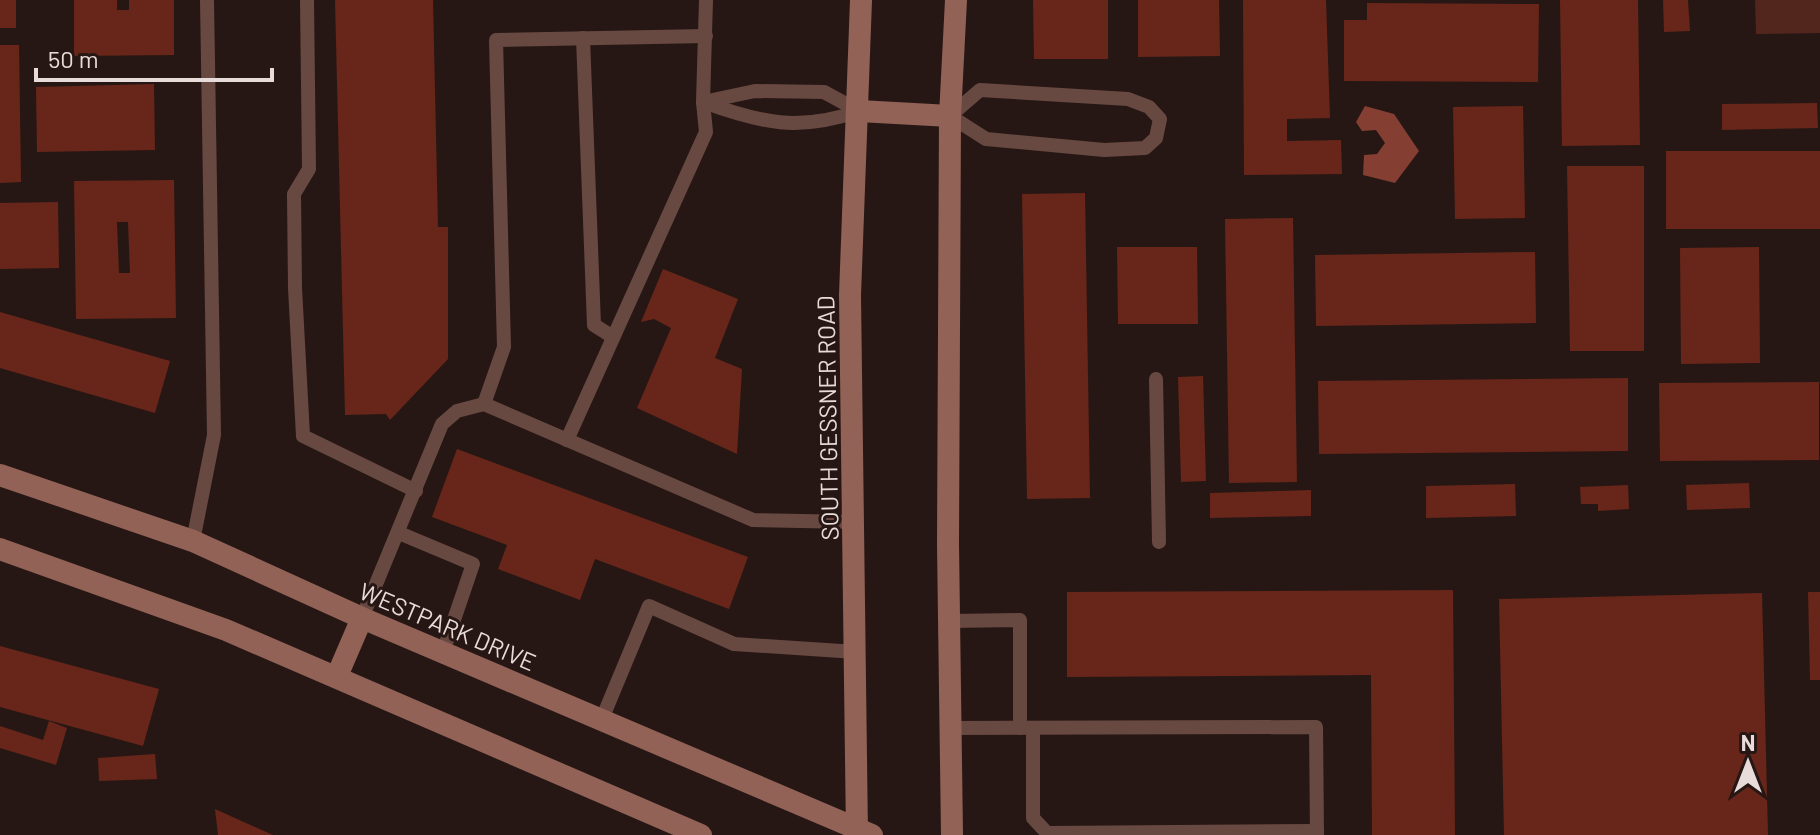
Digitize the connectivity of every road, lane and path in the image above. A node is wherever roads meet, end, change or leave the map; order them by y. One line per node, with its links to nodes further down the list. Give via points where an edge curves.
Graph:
1 (207, 0): 19 (lane, via 214,435)
2 (307, 0): 16 (lane, via 309,169 294,194 303,436)
3 (706, 0): 6 (lane)
4 (861, 0): 9 (main road, SOUTH GESSNER ROAD)
5 (956, 0): 10 (main road)
6 (706, 36): 7 (lane); 8 (lane)
7 (583, 38): 11 (lane, via 594,325); 13 (lane, via 496,40 504,347)
8 (703, 102): 9 (lane, via 755,121 824,123); 9 (lane, via 755,91 824,92); 11 (lane, via 706,132)
9 (859, 111): 10 (main road); 17 (main road, SOUTH GESSNER ROAD, via 850,295)
10 (950, 116): 10 (lane, via 986,139 1104,150 1145,148 1156,138 1160,119 1149,107 1128,99 980,90); 23 (main road)
11 (613, 337): 14 (lane)
12 (1156, 379): 20 (lane)
13 (484, 404): 14 (lane); 16 (lane, via 457,411 442,424)
14 (567, 440): 17 (lane, via 753,520)
15 (0, 475): 19 (main road, WESTPARK DRIVE)
16 (416, 491): 18 (lane)
17 (854, 522): 25 (main road, SOUTH GESSNER ROAD)
18 (399, 533): 22 (lane); 24 (lane, via 473,564)
19 (193, 541): 22 (main road, WESTPARK DRIVE)
20 (1159, 542)
21 (0, 549): 26 (main road)
22 (362, 618): 24 (main road, WESTPARK DRIVE); 26 (main road)
23 (949, 621): 28 (main road); 29 (lane, via 1020,620)
24 (443, 652): 27 (main road, WESTPARK DRIVE)
25 (856, 652): 27 (lane, via 734,644 649,606); 30 (main road, SOUTH GESSNER ROAD)
26 (337, 676): 33 (main road)
27 (602, 719): 30 (main road, WESTPARK DRIVE)
28 (952, 728): 29 (lane); 34 (main road)
29 (1027, 728): 31 (lane, via 1316,727); 32 (lane, via 1033,818)
30 (862, 833)
31 (1317, 833): 32 (lane)
32 (1049, 834)
33 (701, 835)
34 (952, 835)

